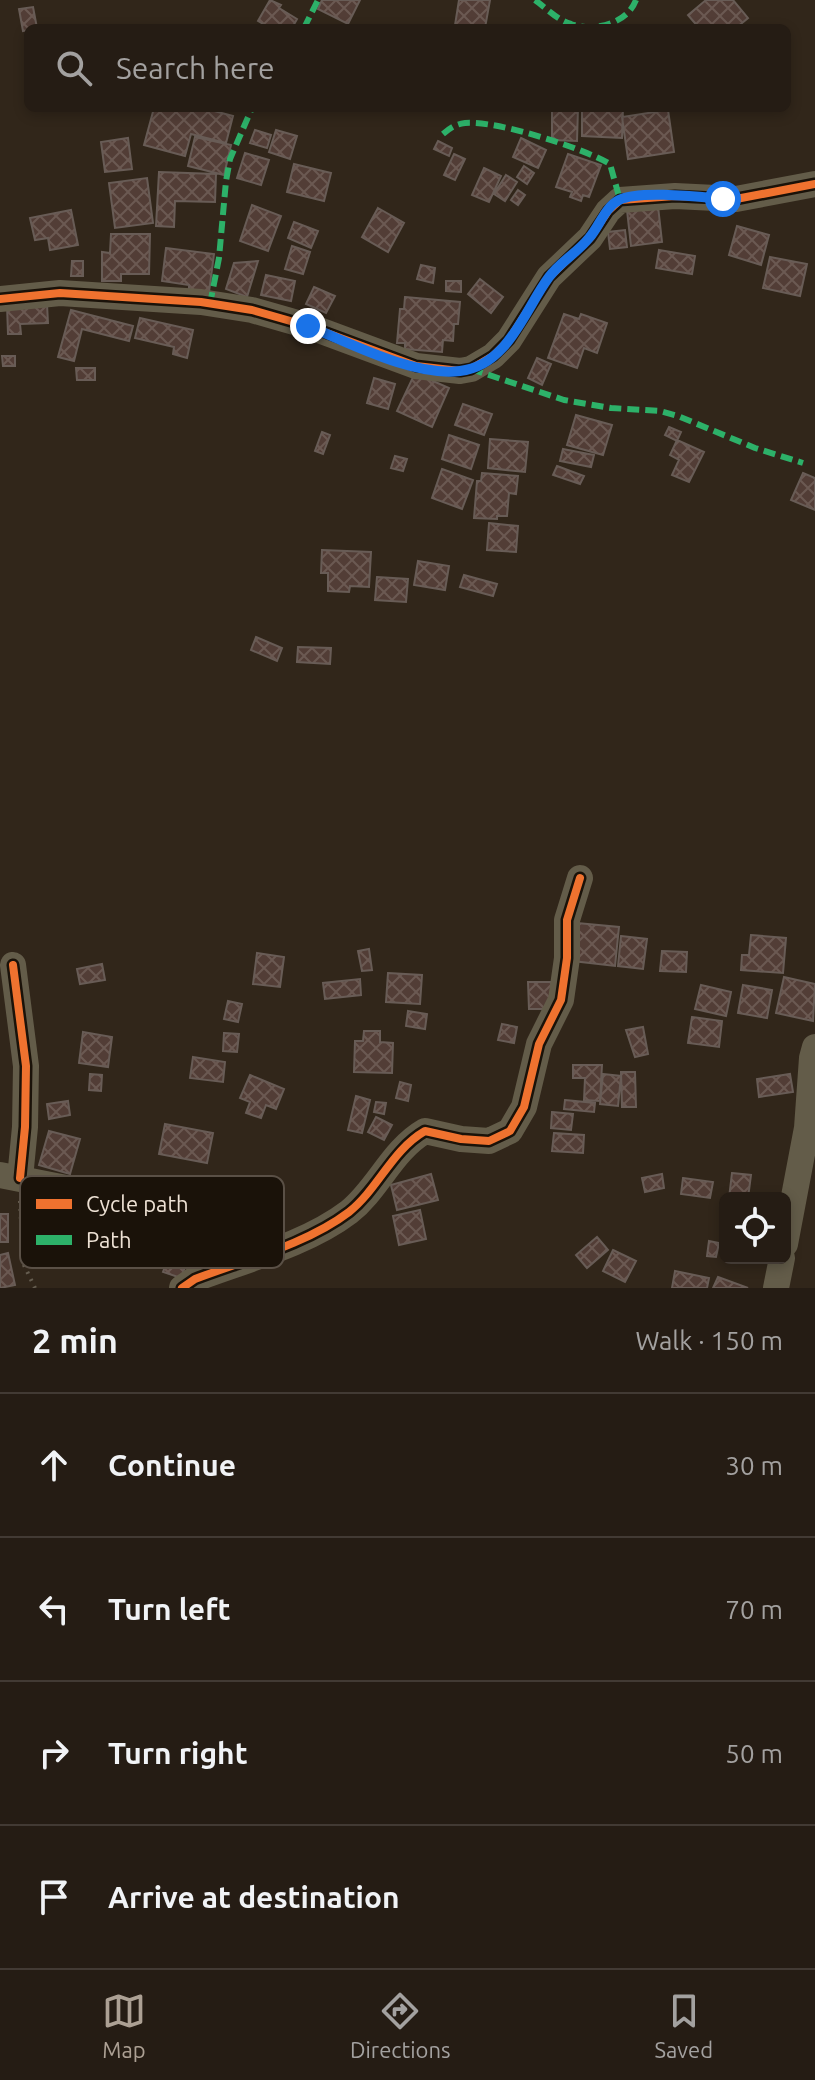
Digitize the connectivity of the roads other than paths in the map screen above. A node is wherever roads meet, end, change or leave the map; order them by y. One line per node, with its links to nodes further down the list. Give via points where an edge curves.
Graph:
1 (815, 184): 2 (street, via 736,199 620,200 549,277 509,340 493,356 460,371 416,366 308,326 201,302 60,293)
2 (0, 299)
3 (580, 878): 8 (street, via 567,920 561,1000 539,1044 524,1107 510,1131 489,1141 425,1131 409,1140 350,1211)
4 (13, 965): 6 (street, via 26,1066 25,1127)
5 (815, 1047): 7 (street)
6 (10, 1177)
7 (791, 1212)
8 (284, 1246)
9 (781, 1264): 12 (street)
10 (223, 1268): 11 (street)
11 (182, 1288)
12 (776, 1288)

